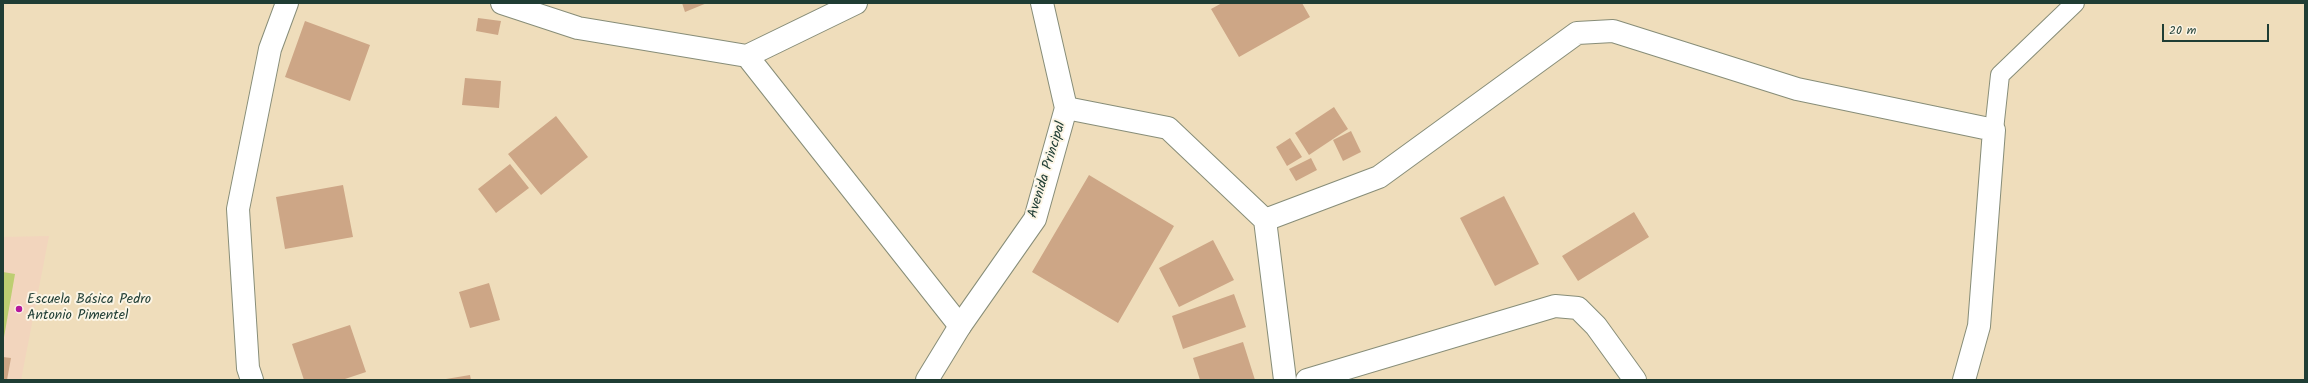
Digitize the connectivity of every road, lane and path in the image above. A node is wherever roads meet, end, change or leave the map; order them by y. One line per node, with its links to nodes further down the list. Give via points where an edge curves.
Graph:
1 (287, 3): 11 (street, via 270,49 238,209 248,368)
2 (502, 3): 6 (street, via 578,28)
3 (856, 3): 6 (street)
4 (1042, 3): 7 (street, Avenida Principal)
5 (2076, 3): 8 (lane, via 2000,75)
6 (747, 56): 10 (street)
7 (1066, 108): 9 (street, via 1168,128); 10 (street, Avenida Principal, via 1035,219)
8 (1994, 130): 9 (street, via 1797,89 1613,32 1577,33 1379,177); 16 (street, via 1979,326)
9 (1265, 220): 13 (street)
10 (960, 326): 12 (street, Avenida Principal)
11 (252, 380)
12 (927, 380)
13 (1285, 380)
14 (1307, 380): 15 (street, via 1555,306 1578,308 1596,326)
15 (1635, 380)
16 (1964, 380)

